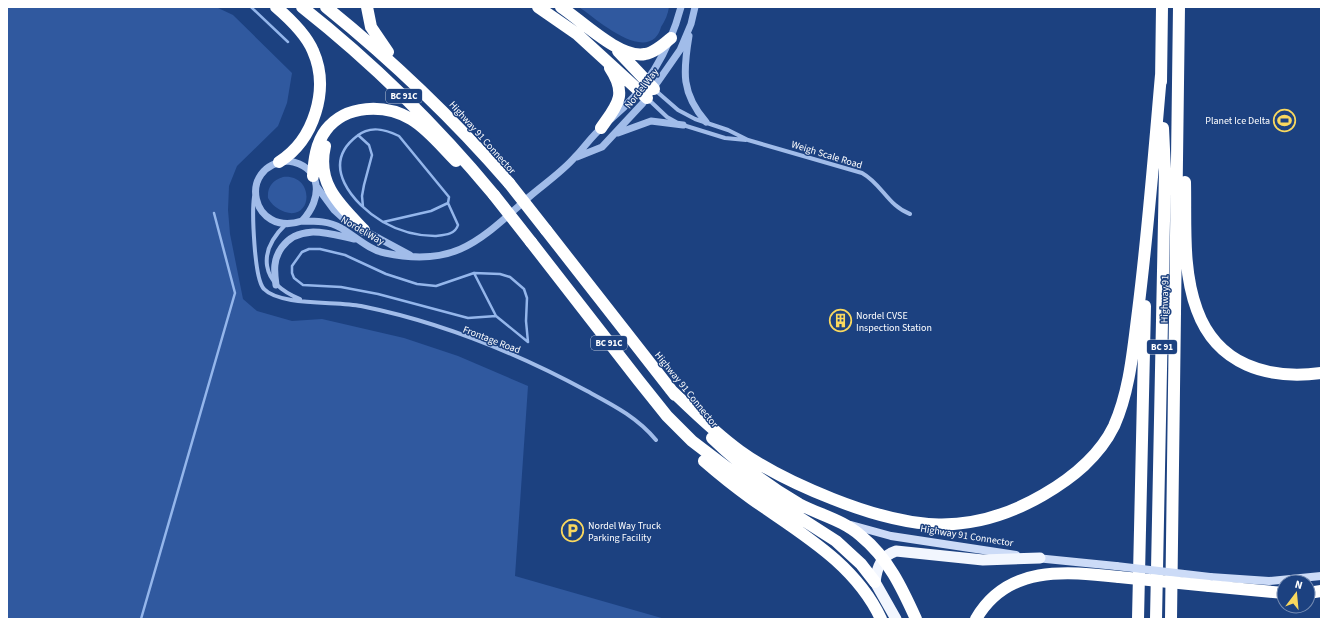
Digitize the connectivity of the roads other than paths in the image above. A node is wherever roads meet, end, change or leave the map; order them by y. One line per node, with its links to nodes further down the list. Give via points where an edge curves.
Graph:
1 (276, 7): 26 (highway, via 301,32 314,51 320,87 314,118 305,138)
2 (302, 7): 29 (highway, BC 91C, via 346,42 420,111)
3 (326, 7): 16 (highway, Highway 91 Connector / BC 91C)
4 (367, 7): 16 (highway, via 369,22 375,34)
5 (538, 7): 14 (highway, via 564,24)
6 (561, 7): 13 (highway)
7 (681, 7): 12 (street, Nordel Way)
8 (695, 7): 11 (street, Nordel Way)
9 (1162, 7): 15 (highway, BC 91)
10 (1179, 7): 18 (highway, Highway 91 / BC 91)
11 (691, 24): 17 (street, Nordel Way, via 675,59); 20 (street, via 685,62 686,87 693,104)
12 (671, 38): 13 (highway, via 645,54 631,54); 17 (street, Nordel Way)
13 (611, 44): 17 (highway)
14 (603, 57): 17 (highway); 22 (highway, via 616,77 621,91 616,107)
15 (1161, 75): 34 (highway); 55 (highway, Highway 91 / BC 91, via 1165,171)
16 (408, 76): 39 (highway, Highway 91 Connector / BC 91C, bridge, via 509,182)
17 (647, 90): 20 (street, Weigh Scale Road, via 686,115); 21 (street, Weigh Scale Road, via 667,117); 22 (street, Nordel Way); 23 (street, Nordel Way)
18 (1178, 96): 38 (highway, via 1185,173 1188,264 1191,288 1203,323 1217,343 1245,365 1262,372 1282,375); 56 (highway, Highway 91 / BC 91)
19 (349, 114): 27 (highway, via 334,121 322,136 316,152); 29 (highway, via 380,109 412,120); 33 (highway, via 338,123 327,139 322,168 326,183)
20 (706, 122): 24 (street, Weigh Scale Road)
21 (683, 125): 23 (street, via 651,121); 24 (street, Weigh Scale Road, via 725,138)
22 (600, 128): 25 (street, Nordel Way)
23 (616, 134): 25 (street, Nordel Way, via 602,146)
24 (748, 140): 30 (street, Weigh Scale Road, via 862,173 873,181 895,206)
25 (574, 158): 35 (street, Nordel Way, via 474,243 445,255 427,258)
26 (280, 162): 27 (street, via 295,162 308,169); 28 (street, via 264,171 256,184)
27 (315, 181): 31 (street, via 315,203); 33 (street, Nordel Way, via 334,210)
28 (254, 194): 32 (street, via 266,216 276,222); 37 (street, Frontage Road, via 253,224 261,286 277,297)
29 (494, 195): 41 (highway, BC 91C, bridge, via 667,416)
30 (910, 214)
31 (302, 221): 32 (street); 33 (street, Nordel Way, via 334,225)
32 (287, 224): 36 (street, via 272,240 266,256 267,269)
33 (361, 235): 35 (street, Nordel Way); 35 (street, Nordel Way, via 384,253); 36 (street, via 308,232 295,235 285,243 276,256)
34 (1147, 243): 39 (highway, via 1129,373 1119,412 1107,440 1081,470 1033,501 1003,514 963,524 934,525 895,520 851,506 760,465 719,434); 54 (highway)
35 (413, 256)
36 (276, 285): 37 (street, Frontage Road)
37 (304, 300): 40 (street, Frontage Road, via 380,310 445,329 498,349 550,372 625,412 642,424)
38 (1321, 373)
39 (671, 390): 42 (highway, Highway 91 Connector / BC 91C, via 700,428 758,477 800,504)
40 (656, 440)
41 (692, 441): 48 (highway, via 755,489 836,541 861,564); 50 (highway, via 703,461 821,547 847,570 868,596)
42 (846, 524): 43 (highway, via 861,535); 44 (main road, Highway 91 Connector, via 892,536)
43 (883, 558): 44 (highway, via 896,551 983,560); 48 (highway); 52 (highway, via 894,573)
44 (1040, 558): 45 (main road, Highway 91 Connector)
45 (1118, 572): 47 (highway, bridge); 53 (highway, via 1099,575 1050,574 1017,581 990,599)
46 (1321, 576): 47 (main road, via 1269,581)
47 (1210, 581): 49 (highway)
48 (875, 582): 51 (highway)
49 (1276, 592)
50 (881, 619)
51 (896, 619)
52 (916, 619)
53 (976, 619)
54 (1138, 619)
55 (1156, 619)
56 (1171, 619)

